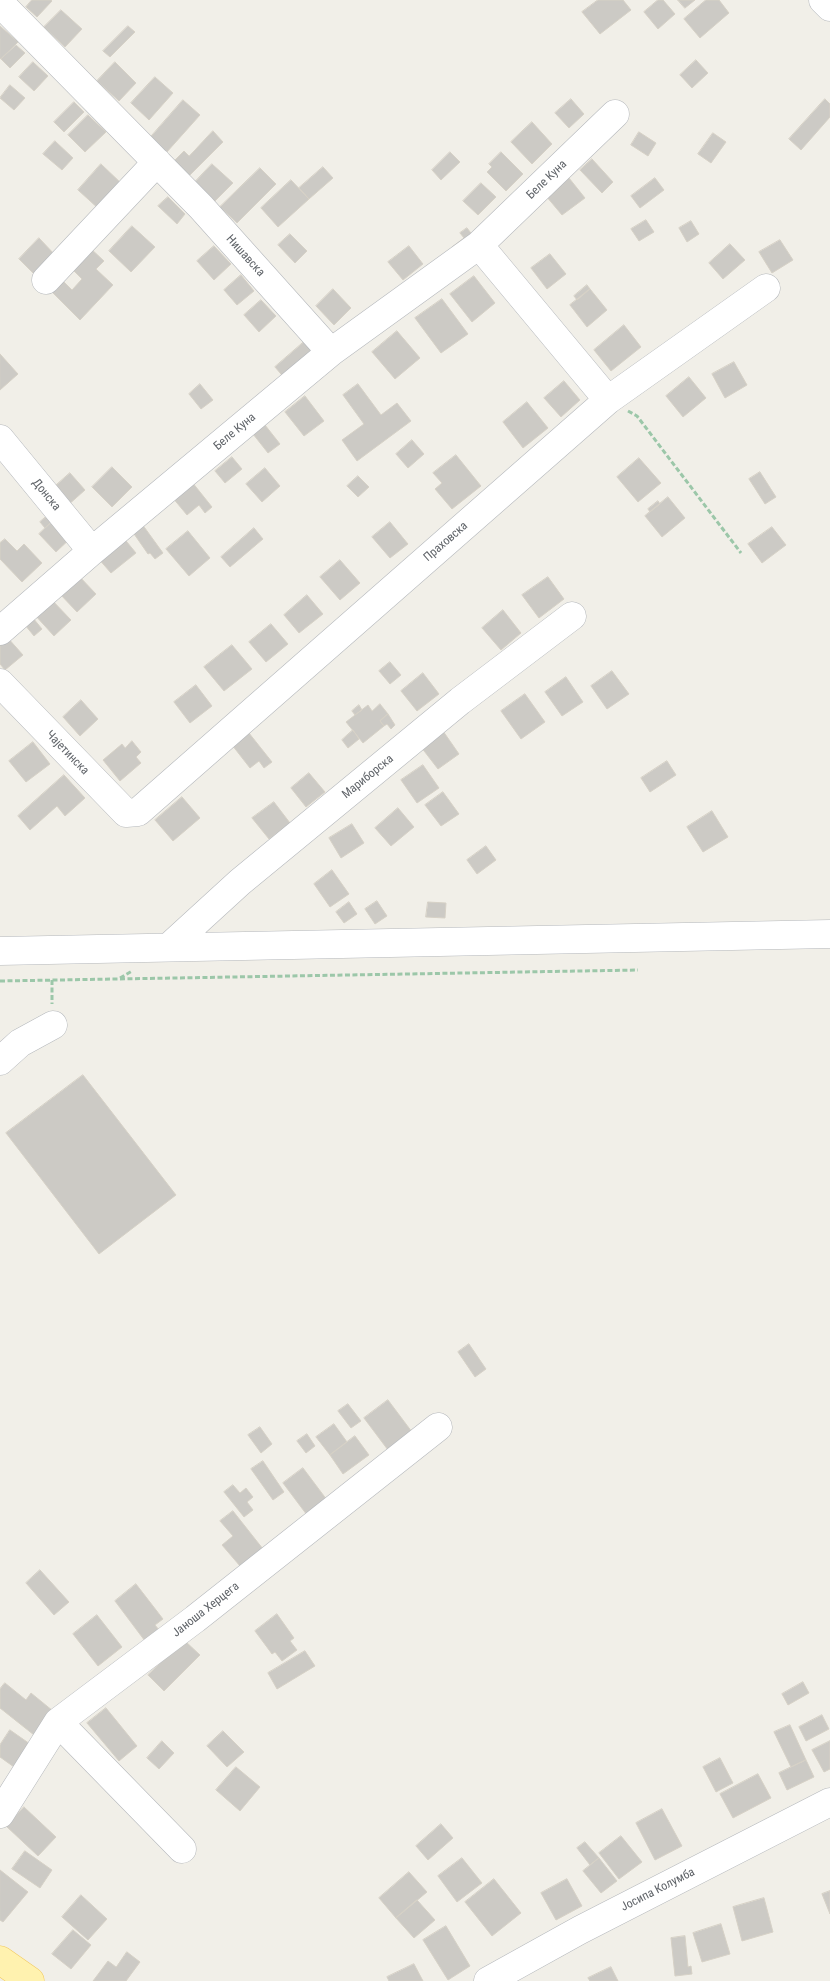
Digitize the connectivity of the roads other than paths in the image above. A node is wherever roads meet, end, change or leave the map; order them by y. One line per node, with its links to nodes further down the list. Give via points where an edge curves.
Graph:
1 (822, 0): 3 (street)
2 (0, 4): 5 (street, Нишавска)
3 (830, 7)
4 (615, 114): 6 (street, Беле Куна)
5 (157, 162): 7 (street); 9 (street, Нишавска)
6 (479, 245): 9 (street, Беле Куна); 10 (street)
7 (46, 280)
8 (766, 288): 10 (street, Праховска)
9 (331, 352): 12 (street, Беле Куна)
10 (608, 400): 16 (street, Праховска)
11 (0, 440): 12 (street, Донска)
12 (92, 551): 14 (street, Беле Куна)
13 (572, 616): 18 (street, Мариборска, via 452,707 240,882)
14 (0, 631)
15 (0, 683): 16 (street, Чајетинска, via 126,813)
16 (138, 812)
17 (830, 934): 18 (street)
18 (170, 946): 19 (street)
19 (0, 951)
20 (52, 1025): 21 (street, via 20,1044)
21 (0, 1061)
22 (438, 1427): 23 (street, Јаноша Херцега, via 195,1619)
23 (58, 1722): 25 (street, Јаноша Херцега); 26 (street)
24 (830, 1802): 29 (street, Јосипа Колумба, via 580,1930)
25 (0, 1814)
26 (182, 1849)
27 (0, 1960): 28 (main road)
28 (30, 1981)
29 (488, 1981)

